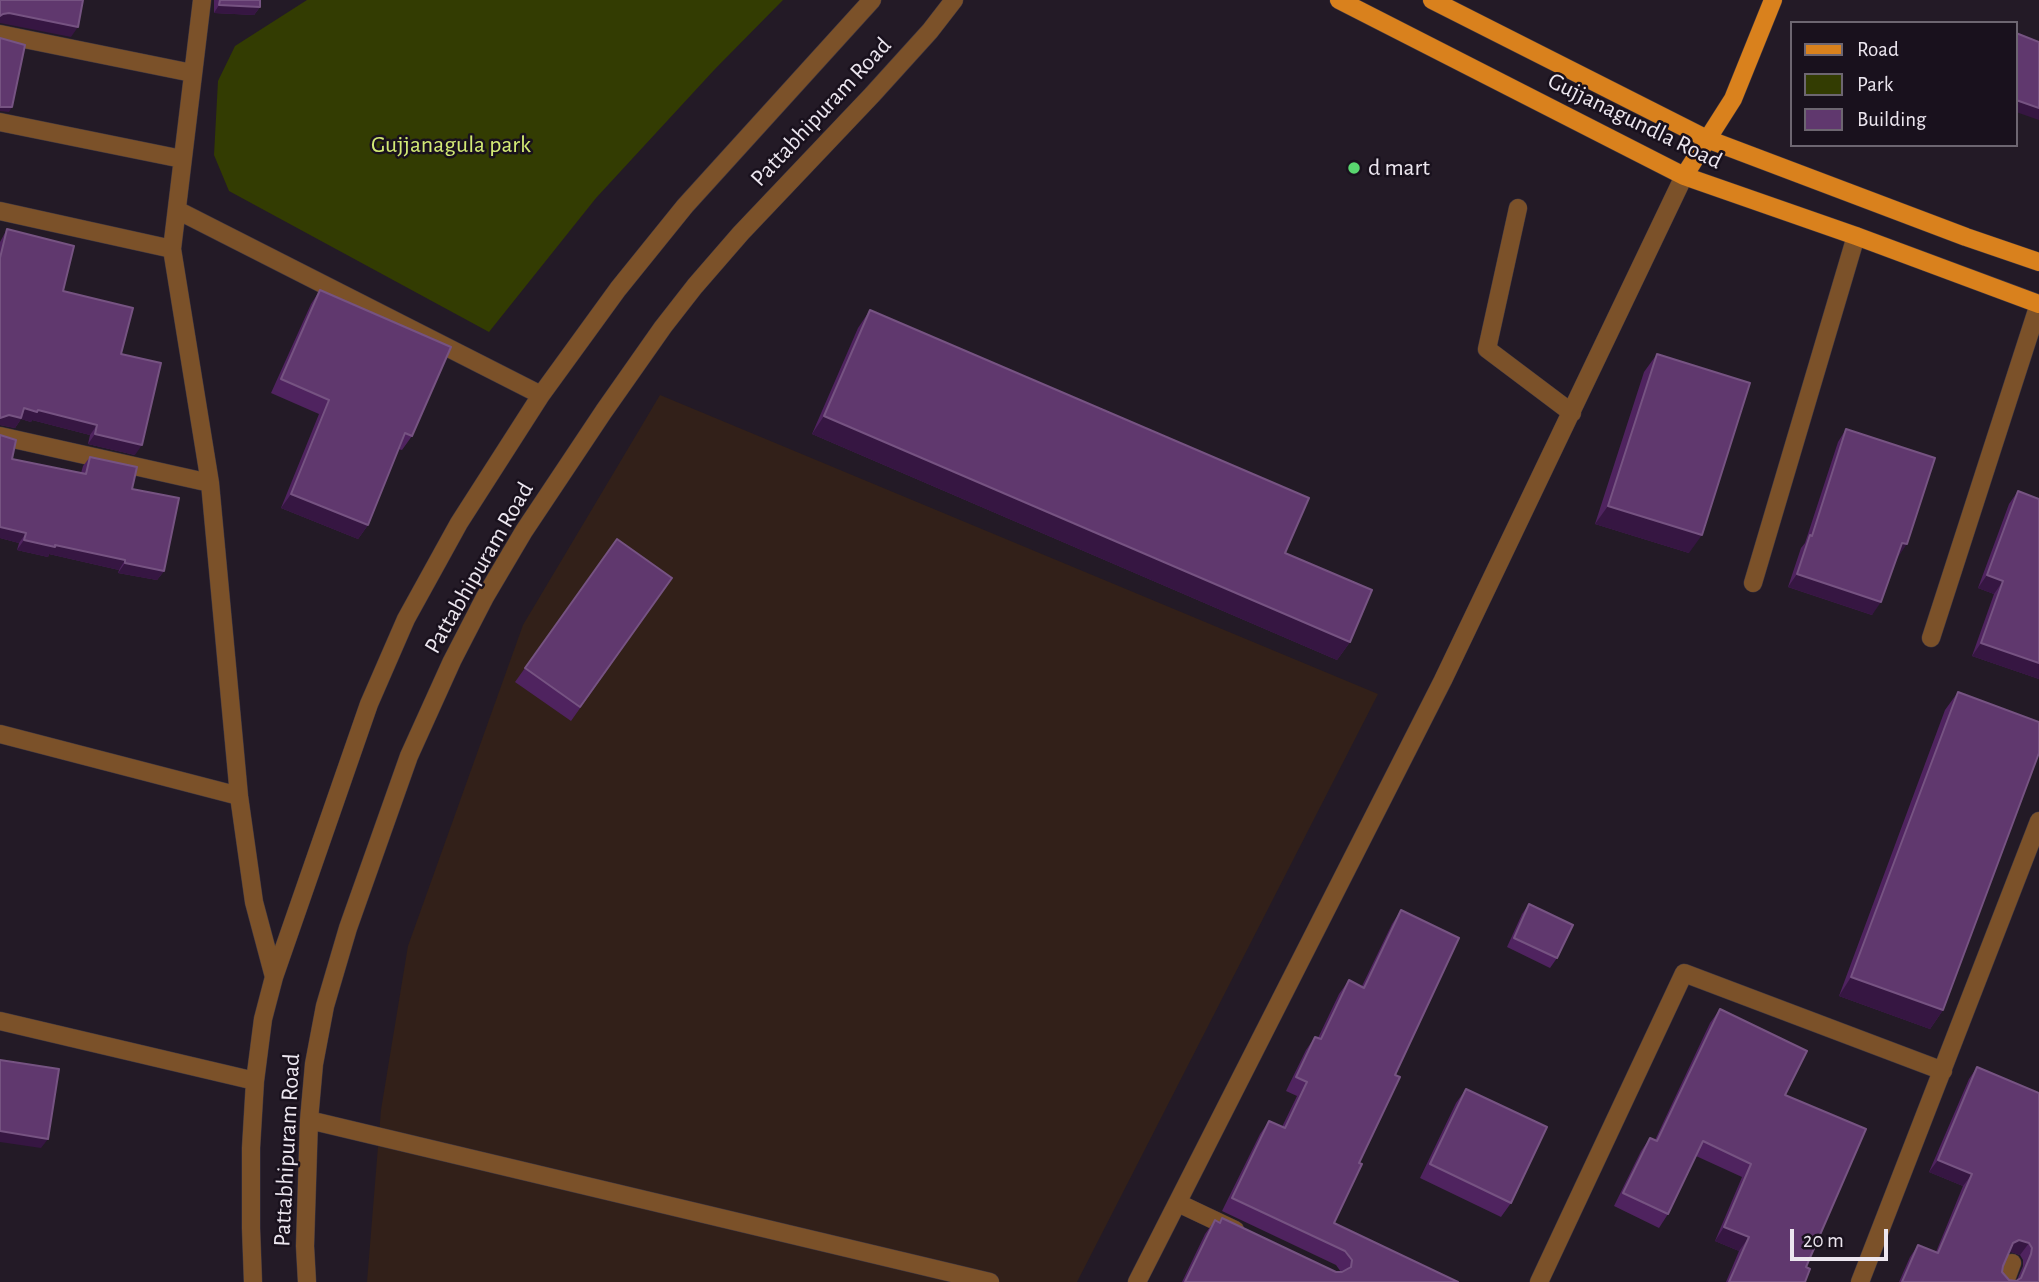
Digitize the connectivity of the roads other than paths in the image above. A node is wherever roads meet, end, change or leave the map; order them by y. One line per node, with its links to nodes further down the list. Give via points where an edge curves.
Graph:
1 (202, 0): 8 (street)
2 (872, 0): 20 (street, Pattabhipuram Road, via 685,206)
3 (954, 0): 33 (street, Pattabhipuram Road, via 872,95 741,233 671,317 524,531 485,597 410,755 348,928 325,1006)
4 (1339, 0): 12 (main road, Gujjanagundla Road)
5 (1432, 0): 10 (main road, Gujjanagundla Road)
6 (1773, 0): 10 (main road, via 1733,99)
7 (0, 34): 8 (street)
8 (192, 73): 11 (street)
9 (0, 122): 11 (street)
10 (1707, 139): 12 (main road); 18 (main road, Gujjanagundla Road)
11 (182, 159): 14 (street)
12 (1684, 176): 16 (main road, Gujjanagundla Road); 21 (street)
13 (1518, 208): 21 (street, via 1487,349)
14 (177, 210): 17 (street); 20 (street)
15 (0, 211): 17 (street)
16 (1856, 236): 19 (main road, Gujjanagundla Road); 24 (street)
17 (172, 249): 23 (street)
18 (2039, 262)
19 (2039, 304): 25 (street)
20 (541, 395): 29 (street, Pattabhipuram Road, via 459,523 406,619 369,704)
21 (1572, 412): 34 (street, via 1443,680)
22 (0, 436): 23 (street)
23 (209, 483): 27 (street)
24 (1753, 583)
25 (1931, 638)
26 (0, 734): 27 (street)
27 (239, 796): 29 (street, via 254,902)
28 (2039, 821): 31 (street)
29 (274, 977): 32 (street, Pattabhipuram Road)
30 (0, 1021): 32 (street)
31 (1943, 1071): 41 (street, via 1684,973); 42 (street)
32 (254, 1081): 37 (street, Pattabhipuram Road)
33 (309, 1120): 38 (street, Pattabhipuram Road); 39 (street)
34 (1178, 1203): 35 (street); 40 (street)
35 (1249, 1236)
36 (2012, 1263): 43 (street)
37 (253, 1282)
38 (307, 1282)
39 (990, 1282)
40 (1137, 1282)
41 (1539, 1282)
42 (1860, 1282)
43 (2005, 1282)

